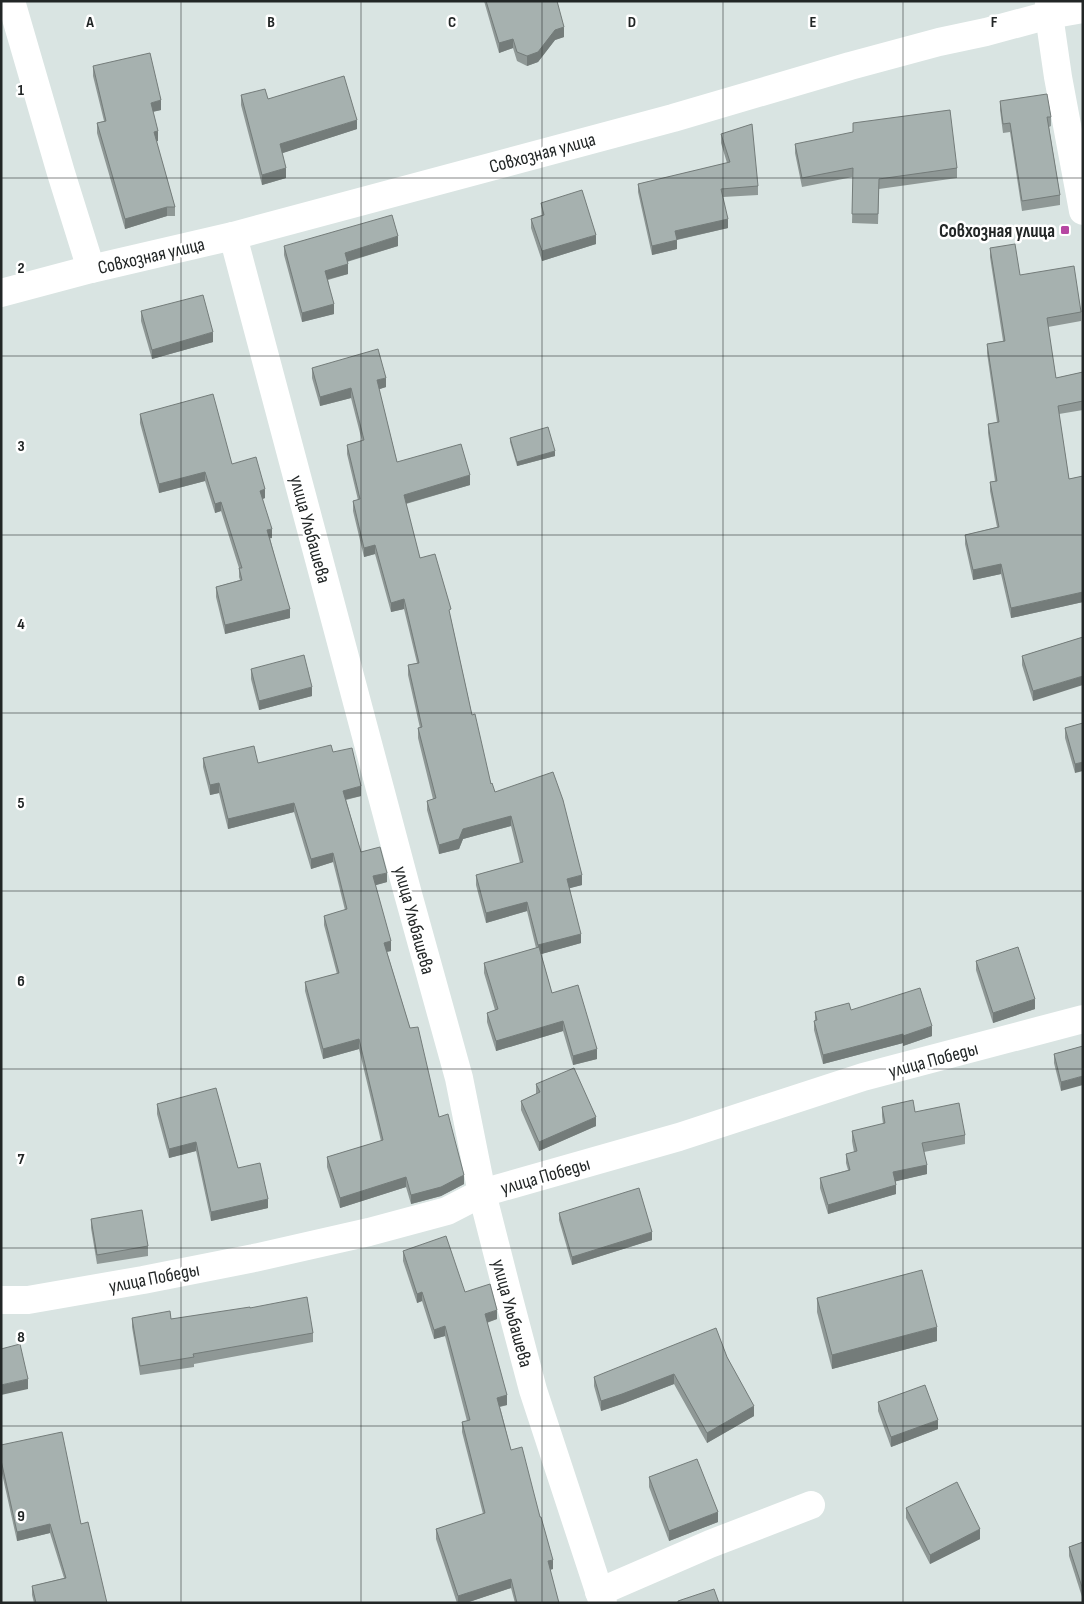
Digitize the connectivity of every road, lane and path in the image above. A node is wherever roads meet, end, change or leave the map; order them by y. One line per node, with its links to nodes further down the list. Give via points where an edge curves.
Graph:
1 (11, 1): 6 (street)
2 (1049, 8): 3 (street, Совхозная улица); 4 (street, via 1058,77); 5 (street, Совхозная улица, via 986,32 930,44 673,118)
3 (1083, 9)
4 (1083, 211)
5 (233, 236): 6 (street, Совхозная улица); 9 (street, улица Ульбашева, via 459,1078)
6 (91, 269): 7 (street, Совхозная улица)
7 (1, 293)
8 (1083, 1019): 9 (street, улица Победы, via 863,1077 679,1137)
9 (482, 1193): 10 (street, улица Победы, via 447,1211 273,1254 28,1300); 12 (street, улица Ульбашева, via 533,1390)
10 (1, 1300)
11 (811, 1505): 12 (street, via 710,1544)
12 (601, 1597)

